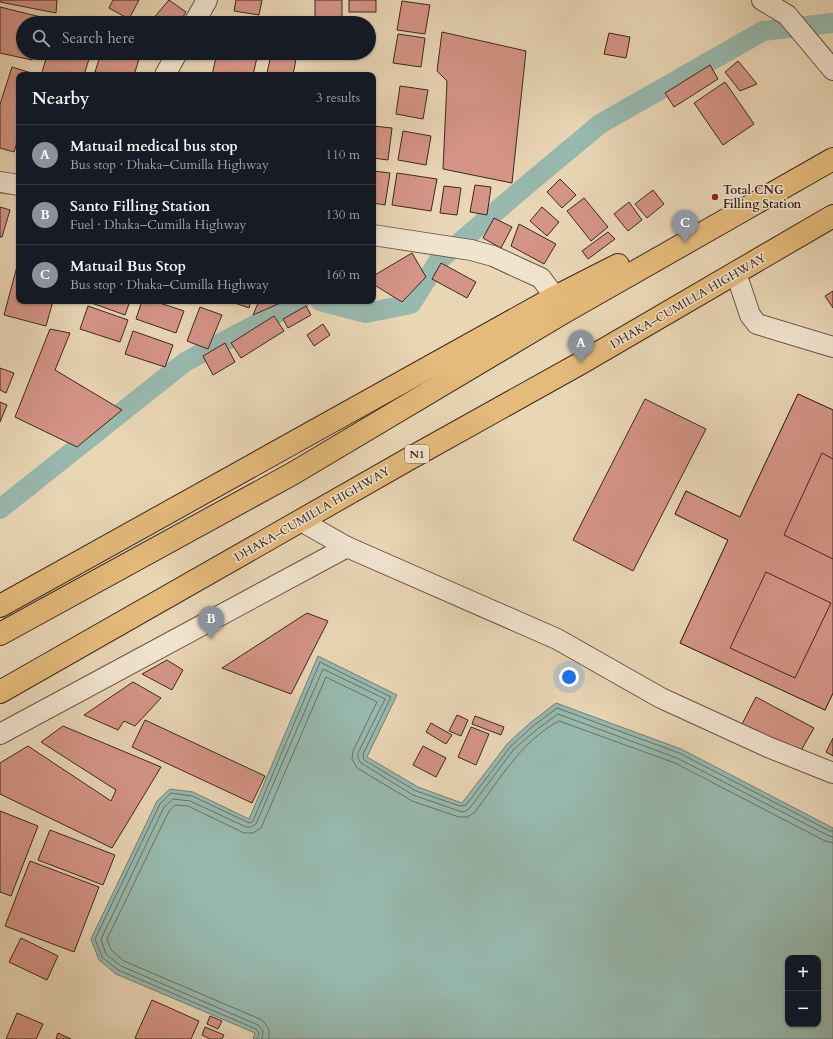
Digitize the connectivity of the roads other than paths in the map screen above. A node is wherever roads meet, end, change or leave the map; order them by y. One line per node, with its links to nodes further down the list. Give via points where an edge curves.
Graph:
1 (207, 0): 3 (street)
2 (762, 0): 5 (street, via 787,15)
3 (198, 16)
4 (173, 60): 6 (street)
5 (833, 70)
6 (167, 72)
7 (833, 156): 14 (highway)
8 (833, 159): 19 (highway, via 566,311 292,474)
9 (0, 182): 10 (street)
10 (16, 185)
11 (833, 216): 13 (highway, DHAKA–CUMILLA HIGHWAY / N1)
12 (376, 235): 14 (street, via 471,250 493,256 541,278)
13 (736, 273): 15 (street, via 750,315 757,324); 16 (highway, DHAKA–CUMILLA HIGHWAY / N1)
14 (555, 297): 18 (highway)
15 (833, 347)
16 (301, 521): 17 (street); 20 (highway, DHAKA–CUMILLA HIGHWAY / N1)
17 (347, 547): 21 (street); 22 (street, via 557,639 661,698)
18 (0, 606)
19 (0, 634)
20 (0, 692)
21 (0, 734)
22 (833, 774)

